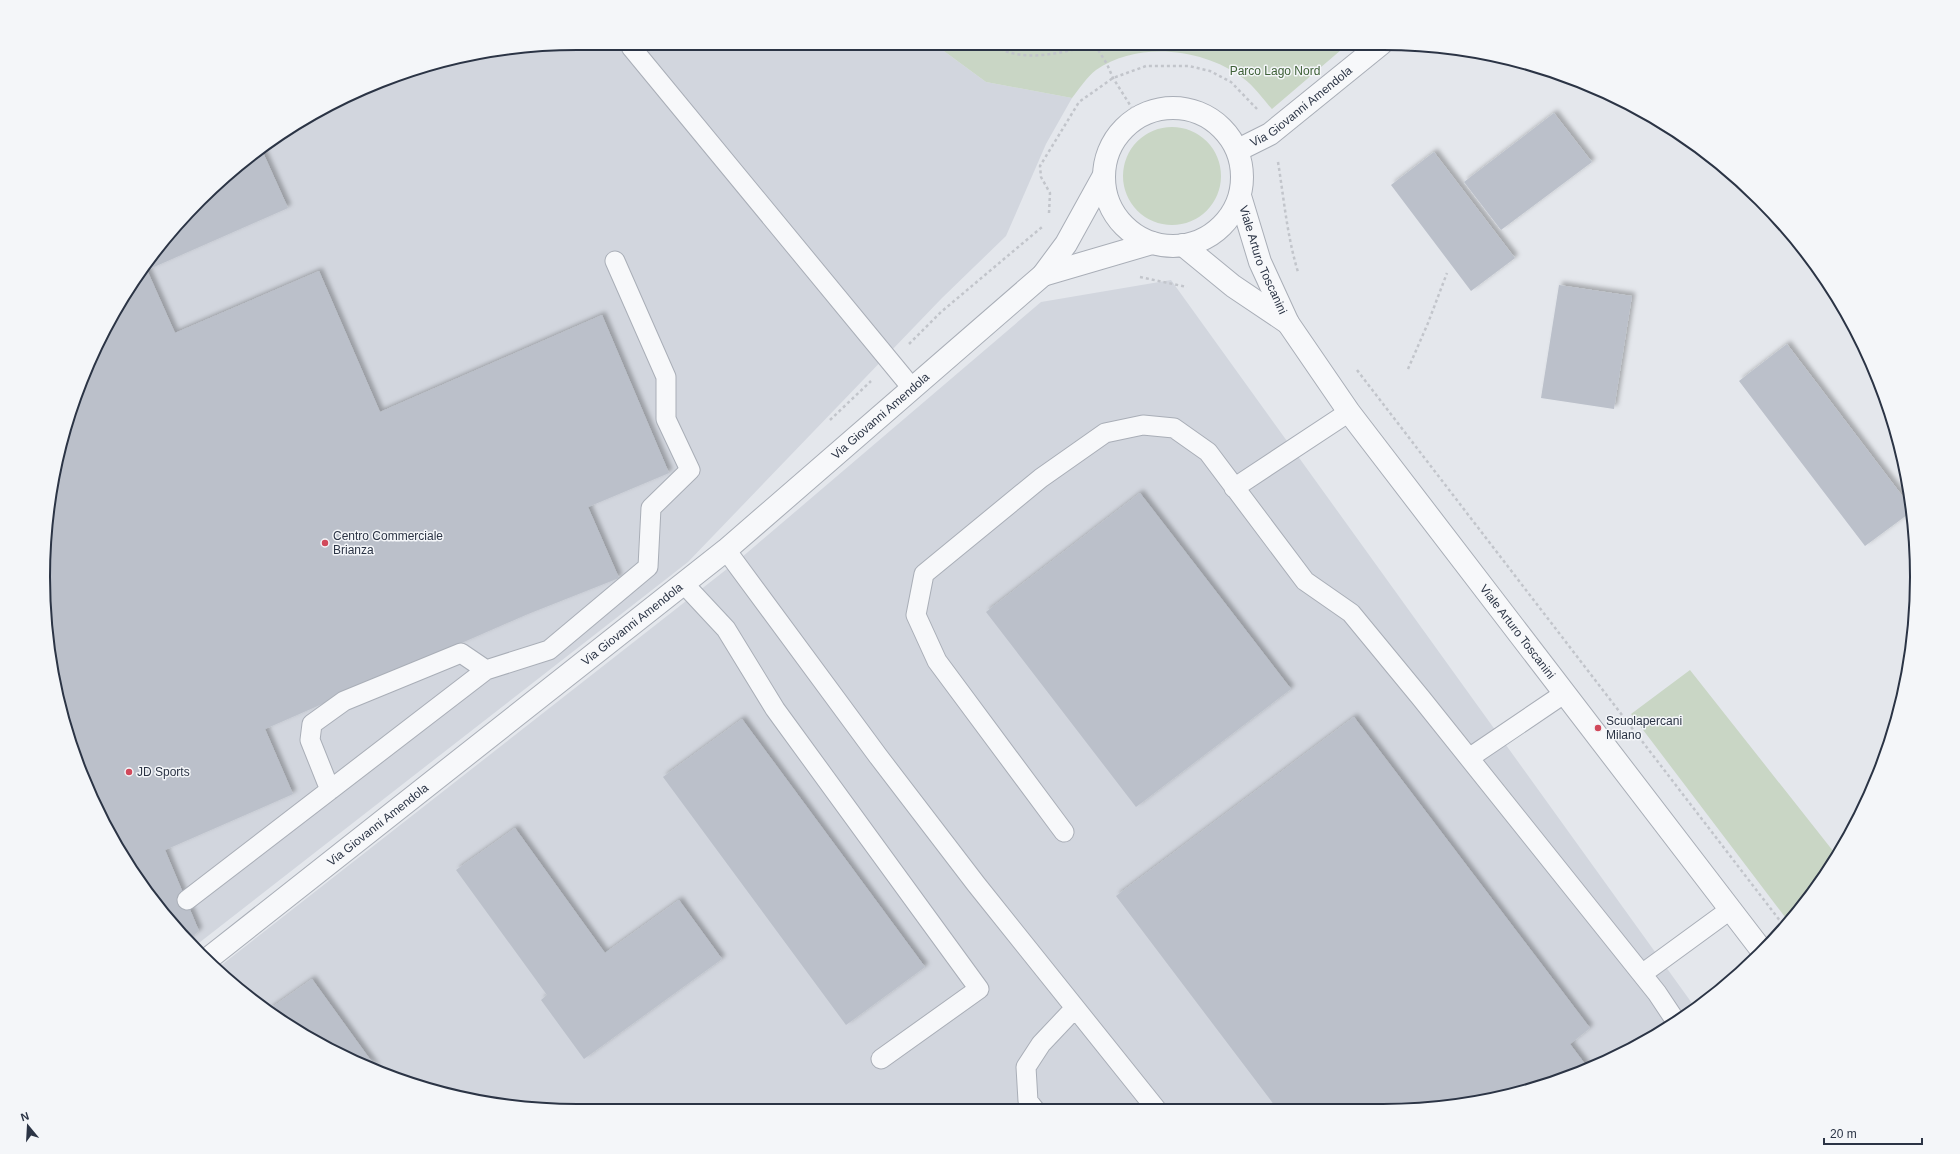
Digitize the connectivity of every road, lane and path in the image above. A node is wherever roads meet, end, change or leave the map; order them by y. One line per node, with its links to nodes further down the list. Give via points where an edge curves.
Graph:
1 (633, 50): 25 (lane)
2 (1008, 50): 3 (path, via 1027,56 1053,55)
3 (1074, 50)
4 (1097, 50): 6 (path)
5 (1374, 50): 8 (street, Via Giovanni Amendola)
6 (1113, 78): 7 (path); 8 (path, via 1146,66 1189,66 1210,71 1231,82 1260,114); 12 (path, via 1078,102 1040,166 1041,177 1050,194)
7 (1137, 116): 9 (street, via 1168,107 1195,110 1208,116 1227,131); 10 (street, via 1115,138 1105,160)
8 (1270, 134): 9 (street, Via Giovanni Amendola); 22 (path, via 1285,201 1289,239)
9 (1238, 150): 11 (street, via 1244,173)
10 (1103, 177): 15 (street, via 1107,201 1118,220 1130,232); 17 (street, Via Giovanni Amendola)
11 (1240, 196): 16 (street, via 1229,219 1211,235); 24 (street, Viale Arturo Toscanini, via 1260,262)
12 (1049, 221)
13 (1044, 225): 14 (path)
14 (1038, 229): 17 (path); 25 (path, via 942,312)
15 (1152, 243): 16 (street, via 1165,246); 20 (street, Via Giovanni Amendola)
16 (1183, 245): 24 (street, Viale Arturo Toscanini, via 1232,286)
17 (1060, 253): 20 (street, Via Giovanni Amendola)
18 (615, 261): 34 (lane, via 666,377 666,419 690,470 651,508 648,567 549,650)
19 (1447, 273): 27 (path)
20 (1043, 276): 28 (street, Via Giovanni Amendola)
21 (1137, 277): 23 (path)
22 (1300, 278)
23 (1192, 288)
24 (1288, 323): 29 (street, Viale Arturo Toscanini)
25 (890, 363): 28 (lane); 30 (path)
26 (1356, 369): 41 (path)
27 (1408, 369)
28 (912, 388): 32 (street, Via Giovanni Amendola)
29 (1349, 412): 31 (lane); 35 (street, Viale Arturo Toscanini)
30 (827, 422)
31 (1234, 488): 36 (lane, via 1305,581 1351,613); 38 (lane, via 1208,452 1174,428 1143,425 1105,433 1041,478 924,574 916,615 937,661)
32 (726, 550): 33 (street, Via Giovanni Amendola); 45 (lane, via 878,756)
33 (684, 584): 43 (street, Via Giovanni Amendola); 47 (lane, via 726,629 775,709 980,989)
34 (486, 670): 37 (lane); 37 (lane, via 461,653 344,701 312,724 310,740)
35 (1565, 693): 36 (lane); 40 (street, Viale Arturo Toscanini)
36 (1469, 758): 44 (lane)
37 (330, 790): 39 (lane)
38 (1064, 832)
39 (187, 900)
40 (1731, 909): 42 (street, Viale Arturo Toscanini); 44 (lane)
41 (1781, 922)
42 (1758, 947)
43 (211, 956)
44 (1642, 974): 46 (lane)
45 (1075, 1008): 48 (lane, via 1041,1044 1026,1066); 49 (lane)
46 (1673, 1017)
47 (881, 1059)
48 (1030, 1104)
49 (1152, 1104)

